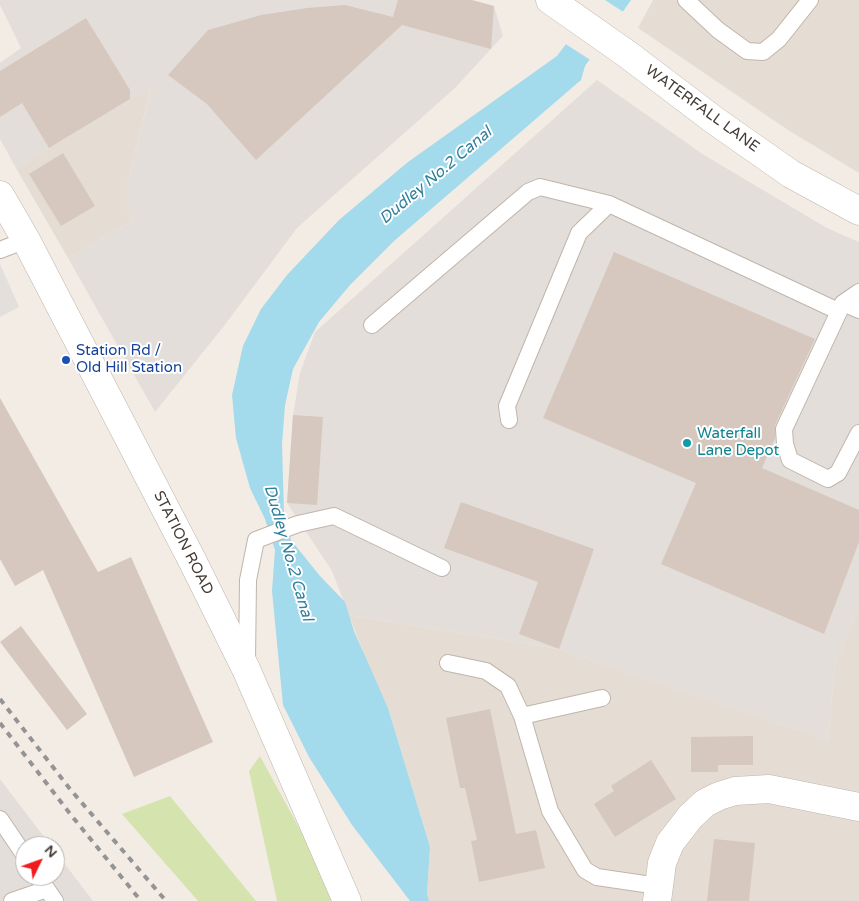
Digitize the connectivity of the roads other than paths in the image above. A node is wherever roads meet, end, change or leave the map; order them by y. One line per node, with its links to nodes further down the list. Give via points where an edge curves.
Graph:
1 (550, 0): 6 (street, WATERFALL LANE, via 783,168)
2 (686, 0): 3 (lane, via 747,52 763,52 780,39)
3 (810, 0)
4 (0, 195): 7 (street, STATION ROAD)
5 (609, 204): 10 (lane); 12 (lane, via 540,187 528,192); 13 (lane, via 579,233 507,406)
6 (859, 211)
7 (26, 240): 8 (lane); 17 (street, STATION ROAD)
8 (0, 250)
9 (859, 292): 10 (lane)
10 (840, 307): 11 (lane); 14 (lane, via 784,429 785,444 790,460 828,479 838,473)
11 (859, 310)
12 (372, 326)
13 (508, 420)
14 (859, 434)
15 (442, 568): 17 (lane, via 334,516 298,524 256,540 248,580)
16 (448, 663): 19 (lane, via 486,672 508,686)
17 (246, 669): 26 (street, STATION ROAD)
18 (602, 698): 19 (lane)
19 (522, 716): 24 (lane, via 550,811 585,870 597,877)
20 (859, 807): 24 (street, via 769,789 735,791 719,796 690,817 670,843 662,863)
21 (0, 819): 22 (lane)
22 (15, 841)
23 (47, 889): 25 (lane)
24 (657, 894)
25 (12, 901)
26 (346, 901)

